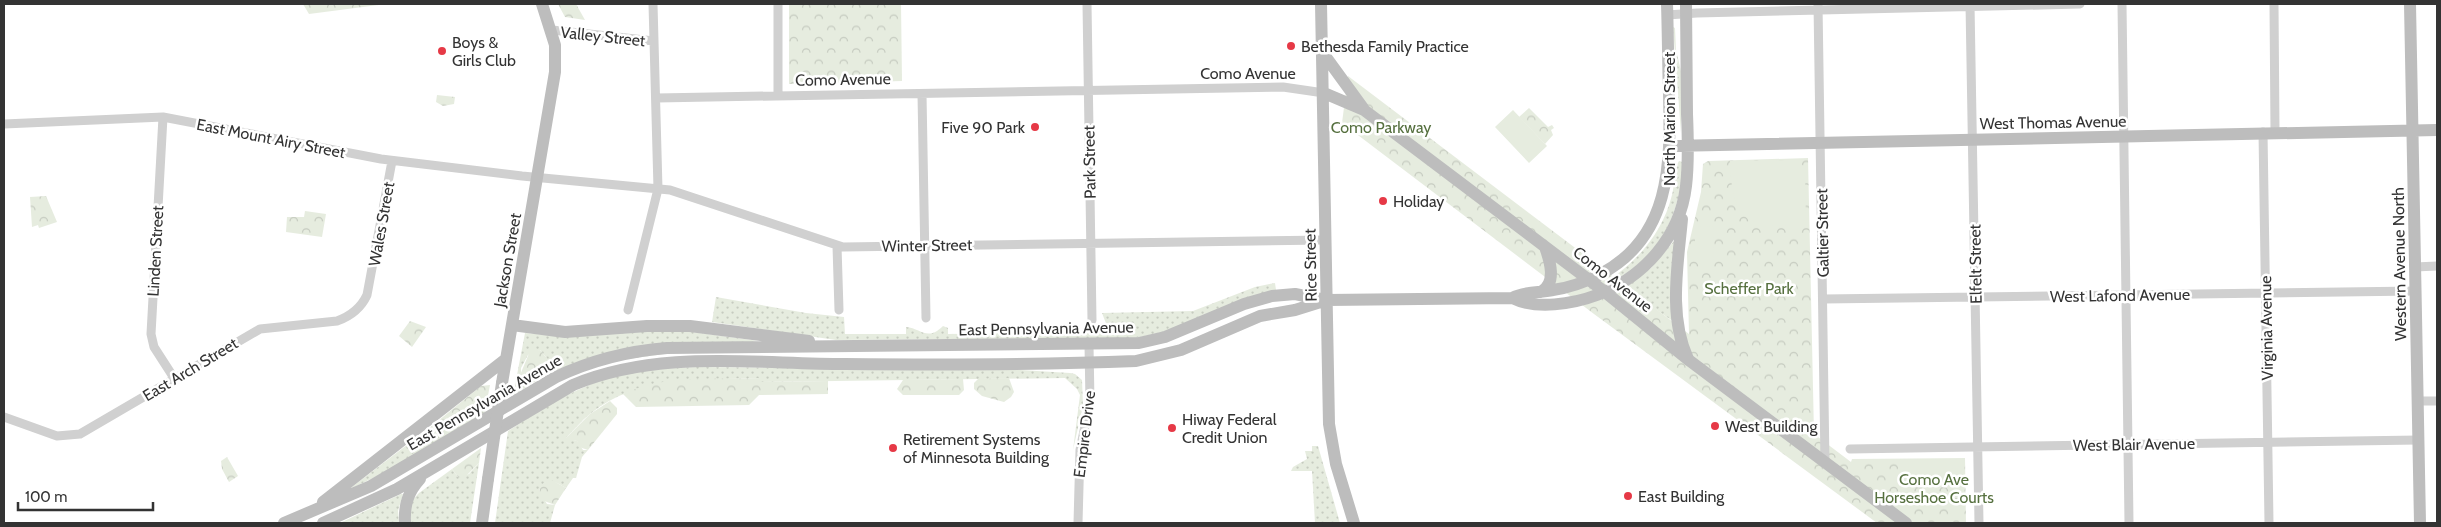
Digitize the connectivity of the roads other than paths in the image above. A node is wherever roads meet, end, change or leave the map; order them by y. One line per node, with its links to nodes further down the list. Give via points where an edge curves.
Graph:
1 (542, 4): 14 (main road, Jackson Street)
2 (653, 4): 15 (street)
3 (778, 4): 20 (street)
4 (1087, 4): 17 (street, Park Street)
5 (1321, 4): 16 (main road, Rice Street)
6 (2080, 4): 10 (street)
7 (2122, 4): 28 (street)
8 (2274, 4): 27 (street, Virginia Avenue)
9 (2410, 4): 26 (main road, Western Avenue North)
10 (1970, 5): 11 (street); 29 (street, Elfelt Street)
11 (1818, 7): 12 (street); 30 (street, Galtier Street)
12 (1686, 9): 13 (street); 32 (main road, North Marion Street)
13 (1667, 10): 31 (main road, North Marion Street)
14 (552, 30): 15 (street, Valley Street); 34 (main road, Jackson Street, via 555,72)
15 (654, 41): 21 (street)
16 (1323, 52): 18 (main road, Rice Street); 22 (main road)
17 (1088, 91): 18 (street, Como Avenue, via 1283,87); 19 (street, Como Avenue); 38 (street, Park Street)
18 (1324, 93): 22 (main road, Como Avenue); 37 (main road, Rice Street)
19 (922, 94): 20 (street, Como Avenue); 39 (street)
20 (778, 96): 21 (street, Como Avenue)
21 (657, 98): 35 (street)
22 (1364, 110): 41 (main road, Como Avenue)
23 (163, 117): 24 (street, East Mount Airy Street); 33 (street, East Mount Airy Street); 65 (street, Linden Street, via 151,334 154,347)
24 (4, 124)
25 (2437, 130): 26 (main road, West Thomas Avenue)
26 (2413, 131): 27 (main road, West Thomas Avenue); 43 (main road, Western Avenue North)
27 (2269, 132): 28 (main road, West Thomas Avenue); 49 (street, Virginia Avenue)
28 (2124, 136): 29 (main road, West Thomas Avenue); 50 (street)
29 (1972, 140): 30 (main road, West Thomas Avenue); 51 (street, Elfelt Street)
30 (1820, 144): 32 (main road, West Thomas Avenue); 53 (street, Galtier Street)
31 (1670, 146): 32 (main road, West Thomas Avenue); 44 (main road, North Marion Street, via 1665,189 1656,214 1621,259)
32 (1688, 146): 36 (main road, North Marion Street)
33 (392, 161): 34 (street, East Mount Airy Street); 45 (street, Wales Street)
34 (538, 177): 35 (street, Winter Street); 59 (main road, Jackson Street)
35 (658, 189): 40 (street, Winter Street, via 670,190); 55 (street)
36 (1683, 203): 48 (main road, North Marion Street, via 1670,234 1654,256 1634,275); 63 (main road, via 1676,260 1678,321 1682,345)
37 (1326, 240): 38 (street, Winter Street); 54 (main road, Rice Street)
38 (1091, 243): 39 (street, Winter Street); 58 (street, Park Street)
39 (925, 245): 40 (street, Winter Street); 57 (street)
40 (837, 246): 56 (street)
41 (1545, 247): 44 (main road, Como Avenue); 47 (main road, via 1551,278)
42 (2437, 266): 43 (street)
43 (2415, 267): 46 (main road, Western Avenue North)
44 (1589, 280): 47 (main road, North Marion Street); 48 (main road, Como Avenue)
45 (369, 288): 65 (street, East Arch Street, via 361,305 345,318 260,329)
46 (2416, 291): 49 (street, West Lafond Avenue); 67 (main road, Western Avenue North)
47 (1541, 292): 52 (main road, North Marion Street, via 1523,292)
48 (1605, 292): 52 (main road, North Marion Street, via 1559,303 1524,304); 63 (main road, Como Avenue)
49 (2266, 293): 50 (street, West Lafond Avenue); 70 (street, Virginia Avenue)
50 (2125, 294): 51 (street, West Lafond Avenue); 71 (street)
51 (1976, 297): 53 (street, West Lafond Avenue); 72 (street, Elfelt Street)
52 (1512, 298): 54 (main road)
53 (1824, 299): 74 (street, Galtier Street)
54 (1327, 300): 60 (main road, East Pennsylvania Avenue, via 1295,294 1272,296 1244,304 1165,337 1139,343); 64 (main road, East Pennsylvania Avenue, via 1260,316 1164,355 1136,361); 82 (main road, Rice Street, via 1331,440)
55 (628, 310)
56 (839, 310)
57 (926, 318)
58 (1092, 320)
59 (512, 325): 61 (main road, via 565,332 690,326); 62 (main road, Jackson Street)
60 (1090, 345): 61 (main road, East Pennsylvania Avenue); 64 (street, Empire Drive)
61 (851, 347): 76 (main road, East Pennsylvania Avenue, via 667,348 634,351 594,361 542,384 371,486)
62 (506, 359): 76 (main road); 80 (main road, Jackson Street, bridge)
63 (1690, 361): 74 (main road, Como Avenue)
64 (1090, 362): 75 (main road, East Pennsylvania Avenue, via 667,362 634,366 603,373 573,385); 81 (street, Empire Drive, via 1090,402 1078,471)
65 (174, 378): 68 (street, East Arch Street, via 72,436 49,434)
66 (2437, 401): 67 (street)
67 (2418, 402): 69 (main road, Western Avenue North)
68 (4, 417)
69 (2418, 440): 70 (street, West Blair Avenue); 87 (main road, Western Avenue North)
70 (2268, 442): 71 (street, West Blair Avenue); 86 (street, Virginia Avenue)
71 (2128, 444): 72 (street, West Blair Avenue); 85 (street)
72 (1979, 446): 73 (street, West Blair Avenue); 84 (street, Elfelt Street)
73 (1850, 449)
74 (1825, 463): 83 (main road, Como Avenue)
75 (432, 469): 78 (main road, East Pennsylvania Avenue); 79 (main road, via 408,493)
76 (308, 514): 77 (main road, East Pennsylvania Avenue)
77 (284, 523)
78 (323, 523)
79 (405, 523)
80 (482, 523)
81 (1078, 523)
82 (1354, 523)
83 (1906, 523)
84 (1979, 523)
85 (2129, 523)
86 (2269, 523)
87 (2420, 523)

